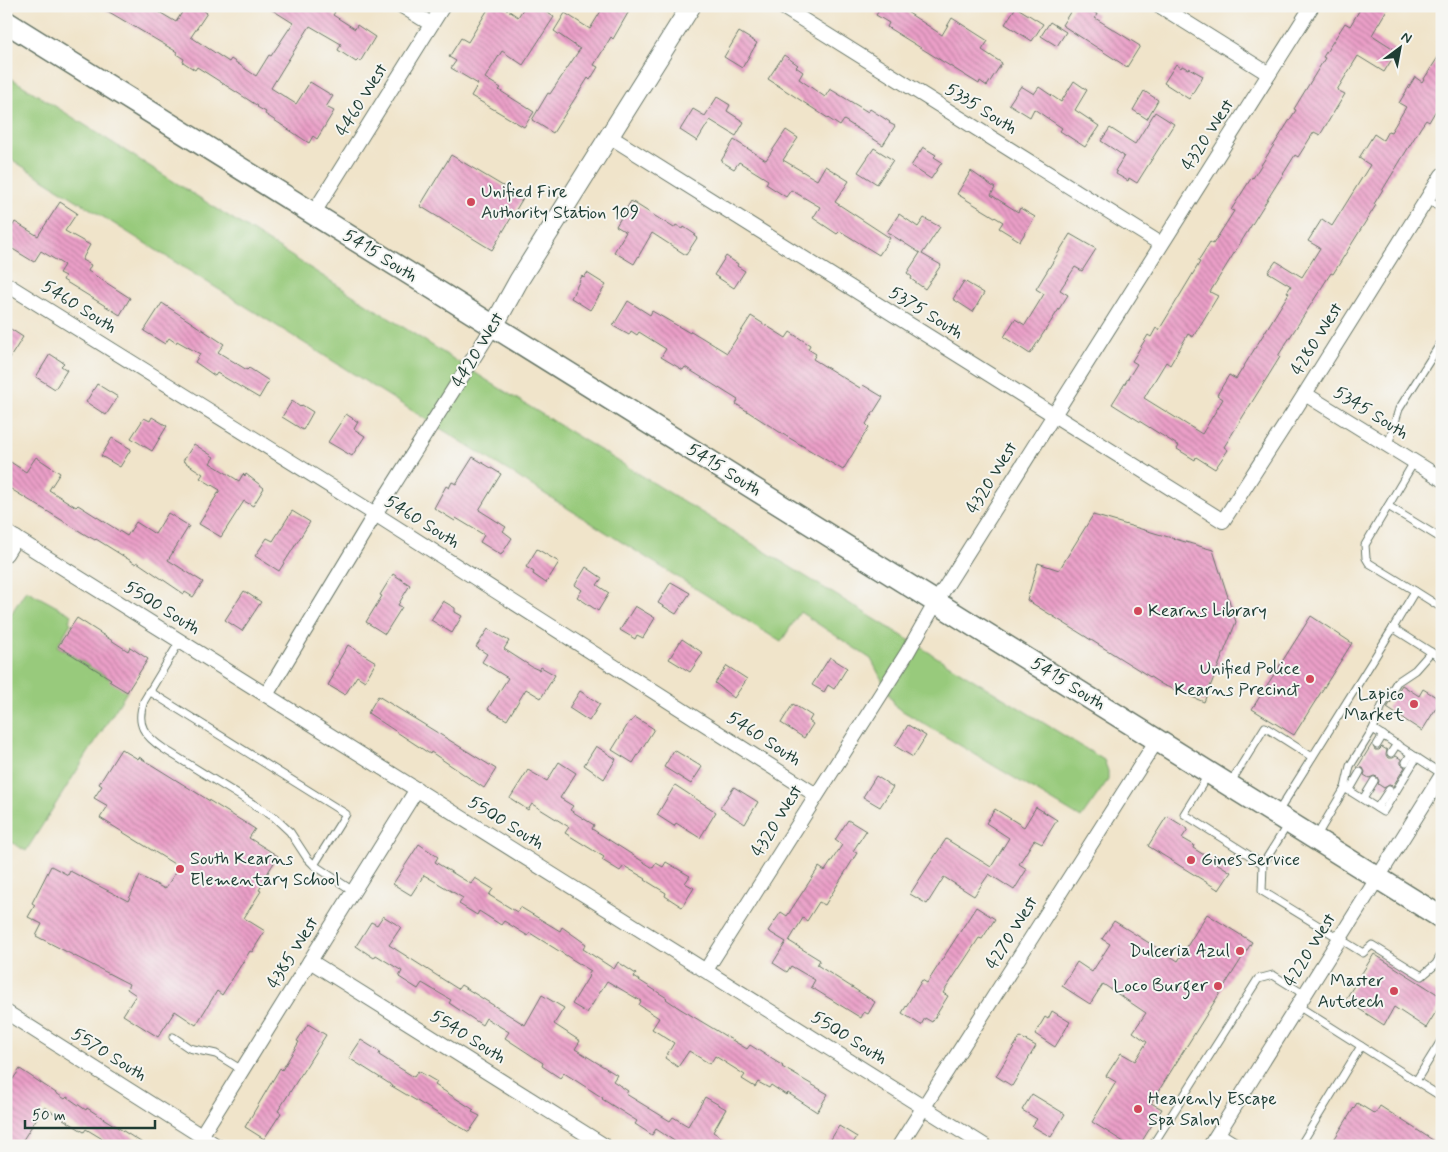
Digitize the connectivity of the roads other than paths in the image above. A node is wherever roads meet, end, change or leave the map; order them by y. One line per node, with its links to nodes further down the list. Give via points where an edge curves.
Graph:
1 (402, 6): 8 (street)
2 (443, 6): 8 (street, 4460 West)
3 (691, 6): 10 (street, 4420 West)
4 (780, 6): 15 (street, 5335 South)
5 (1160, 6): 9 (street)
6 (1312, 6): 9 (street, 4320 West)
7 (6, 22): 14 (main road, 5415 South)
8 (431, 24): 14 (street, 4460 West)
9 (1269, 74): 15 (street, 4320 West)
10 (609, 136): 17 (street, 4420 West); 20 (street, 5375 South)
11 (1442, 175): 12 (street, 4280 West)
12 (1427, 199): 13 (lane); 19 (street, 4280 West)
13 (1442, 209)
14 (313, 214): 17 (main road, 5415 South)
15 (1161, 244): 20 (street, 4320 West)
16 (6, 284): 25 (street, 5460 South)
17 (493, 327): 25 (street, 4420 West); 31 (main road, 5415 South)
18 (1442, 341): 21 (lane, via 1399,409)
19 (1305, 394): 21 (street, 5345 South); 26 (street, 4280 West)
20 (1054, 415): 26 (street, 5375 South); 31 (street, 4320 West)
21 (1388, 446): 22 (street, 5345 South)
22 (1414, 462): 23 (street, 5345 South); 24 (lane)
23 (1442, 479)
24 (1388, 506): 28 (lane); 30 (lane, via 1365,545 1366,558)
25 (375, 514): 38 (street, 4420 West); 56 (street, 5460 South)
26 (1223, 521)
27 (11, 535): 29 (street); 34 (street, 5500 South)
28 (1442, 539)
29 (6, 554)
30 (1415, 591): 32 (lane); 33 (lane)
31 (936, 602): 41 (main road, 5415 South); 56 (street, 4320 West)
32 (1442, 608)
33 (1393, 628): 35 (lane); 46 (lane)
34 (180, 641): 37 (lane); 38 (street, 5500 South)
35 (1431, 652): 36 (lane); 39 (lane, via 1415,670 1397,682)
36 (1442, 658)
37 (149, 691): 62 (lane, via 140,710 142,727 152,740 274,817 290,832); 62 (lane, via 346,814)
38 (266, 695): 53 (street, 5500 South)
39 (1373, 729): 40 (lane); 54 (lane, via 1350,766)
40 (1383, 736): 42 (lane); 43 (lane)
41 (1157, 740): 49 (main road, 5415 South); 78 (street, 4270 West)
42 (1378, 744)
43 (1397, 744): 44 (lane); 45 (lane)
44 (1391, 753)
45 (1414, 756): 47 (lane); 50 (lane); 58 (lane, via 1383,812)
46 (1312, 757): 52 (lane, via 1265,726); 59 (lane)
47 (1406, 762)
48 (1360, 772): 54 (lane)
49 (1210, 773): 52 (main road, 5415 South); 61 (lane, via 1184,814)
50 (1442, 775): 63 (street, 4220 West)
51 (1374, 781): 57 (lane)
52 (1229, 785): 59 (main road, 5415 South)
53 (417, 789): 64 (street, 4385 West); 69 (street, 5500 South)
54 (1347, 789): 57 (lane); 60 (lane)
55 (1389, 790): 58 (lane)
56 (816, 795): 69 (street, 4320 West)
57 (1363, 799): 58 (lane)
58 (1377, 808)
59 (1283, 818): 60 (main road, 5415 South); 61 (lane)
60 (1315, 838): 63 (main road, 5415 South)
61 (1263, 864): 66 (lane, via 1262,891)
62 (314, 865): 64 (lane)
63 (1378, 878): 65 (main road, 5415 South); 66 (street, 4220 West)
64 (353, 891): 68 (street, 4385 West)
65 (1442, 918)
66 (1340, 938): 67 (lane, via 1364,954 1372,945 1422,976 1436,964); 70 (street, 4220 West)
67 (1442, 953)
68 (310, 961): 75 (street, 4385 West); 82 (street, 5540 South)
69 (706, 970): 78 (street, 5500 South)
70 (1301, 1000): 74 (lane); 79 (street, 4220 West); 87 (lane, via 1273,975 1258,978)
71 (7, 1015): 80 (street, 5570 South)
72 (173, 1037): 75 (lane, via 189,1048 216,1054)
73 (1442, 1039): 76 (lane)
74 (1361, 1046): 76 (lane); 90 (lane)
75 (242, 1070): 80 (street, 4385 West)
76 (1416, 1081): 77 (lane)
77 (1442, 1097)
78 (923, 1107): 83 (street, 4270 West); 84 (street, 5500 South)
79 (1219, 1131): 88 (street, 4220 West); 89 (lane)
80 (201, 1136): 81 (street, 5570 South)
81 (217, 1146)
82 (605, 1146)
83 (899, 1146)
84 (985, 1146)
85 (1076, 1146): 86 (lane)
86 (1081, 1146)
87 (1152, 1146)
88 (1210, 1146)
89 (1243, 1146)
90 (1300, 1146)

